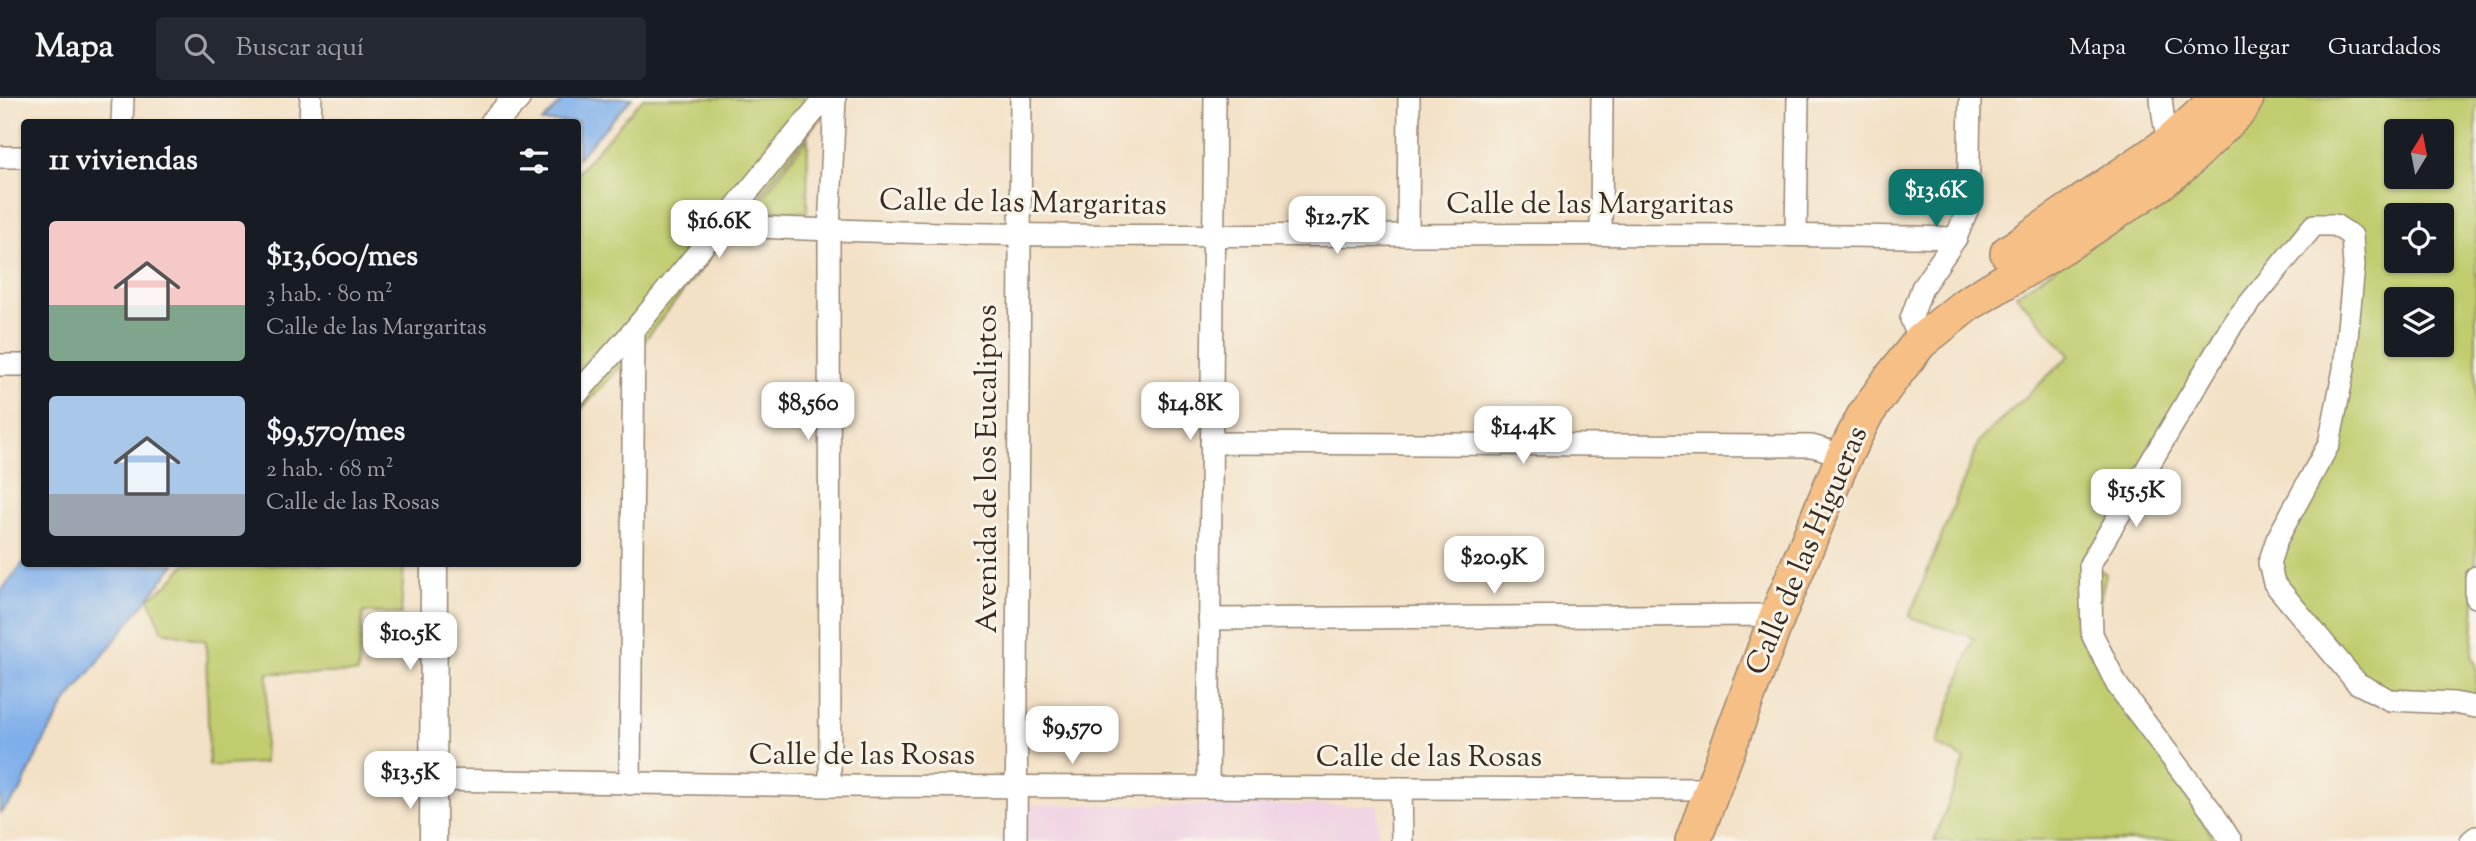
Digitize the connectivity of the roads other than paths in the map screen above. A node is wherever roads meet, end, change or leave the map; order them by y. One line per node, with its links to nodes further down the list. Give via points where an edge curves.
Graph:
1 (123, 98): 15 (street)
2 (311, 98): 16 (street)
3 (517, 98): 17 (street)
4 (825, 98): 21 (street)
5 (835, 98): 22 (street)
6 (1021, 98): 24 (street, Avenida de los Eucaliptos)
7 (1215, 98): 27 (street)
8 (1409, 98): 25 (street)
9 (1602, 98): 23 (street)
10 (1798, 98): 26 (street)
11 (1970, 98): 28 (street, via 1968,208)
12 (2161, 98): 18 (street)
13 (2215, 98): 18 (main road, Calle de las Higueras)
14 (2246, 98): 18 (main road, Calle de las Higueras, via 2240,109)
15 (122, 119)
16 (310, 119)
17 (497, 119)
18 (2177, 153): 30 (main road, Calle de las Higueras, via 2158,184 2076,239)
19 (0, 157): 20 (street)
20 (21, 157)
21 (720, 225): 22 (street, Calle de las Margaritas); 29 (street)
22 (829, 231): 24 (street, Calle de las Margaritas); 44 (street)
23 (1601, 234): 25 (street, Calle de las Margaritas); 26 (street, Calle de las Margaritas)
24 (1018, 235): 27 (street, Calle de las Margaritas); 45 (street, Avenida de los Eucaliptos)
25 (1408, 235): 27 (street, Calle de las Margaritas)
26 (1797, 235): 28 (street, Calle de las Margaritas)
27 (1213, 236): 34 (street)
28 (1956, 238): 30 (street, via 1922,288)
29 (634, 330): 33 (street); 43 (street)
30 (1916, 330): 35 (main road, Calle de las Higueras, via 1871,406)
31 (0, 365): 32 (street)
32 (21, 365)
33 (581, 390)
34 (1211, 443): 35 (street, via 1798,446); 40 (street)
35 (1834, 454): 39 (main road, Calle de las Higueras)
36 (434, 567): 42 (street)
37 (2476, 577): 38 (street)
38 (2476, 597)
39 (1767, 616): 40 (street); 48 (main road, Calle de las Higueras)
40 (1209, 619): 46 (street)
41 (2476, 707): 55 (street, via 2390,700 2357,683 2274,583 2270,563 2277,539 2329,444 2344,369 2354,266 2352,236 2335,225 2314,225 2234,322 2090,564 2092,634 2117,685)
42 (433, 780): 43 (street, Calle de las Rosas); 50 (street)
43 (630, 784): 44 (street, Calle de las Rosas)
44 (830, 786): 45 (street, Calle de las Rosas)
45 (1016, 787): 46 (street, Calle de las Rosas); 51 (street, Avenida de los Eucaliptos)
46 (1208, 787): 47 (street, Calle de las Rosas)
47 (1401, 788): 48 (street, Calle de las Rosas); 52 (street)
48 (1701, 789): 53 (main road, Calle de las Higueras); 54 (main road, Calle de las Higueras)
49 (2476, 836): 56 (street)
50 (433, 841)
51 (1016, 841)
52 (1402, 841)
53 (1672, 841)
54 (1693, 841)
55 (2231, 841)
56 (2471, 841)

